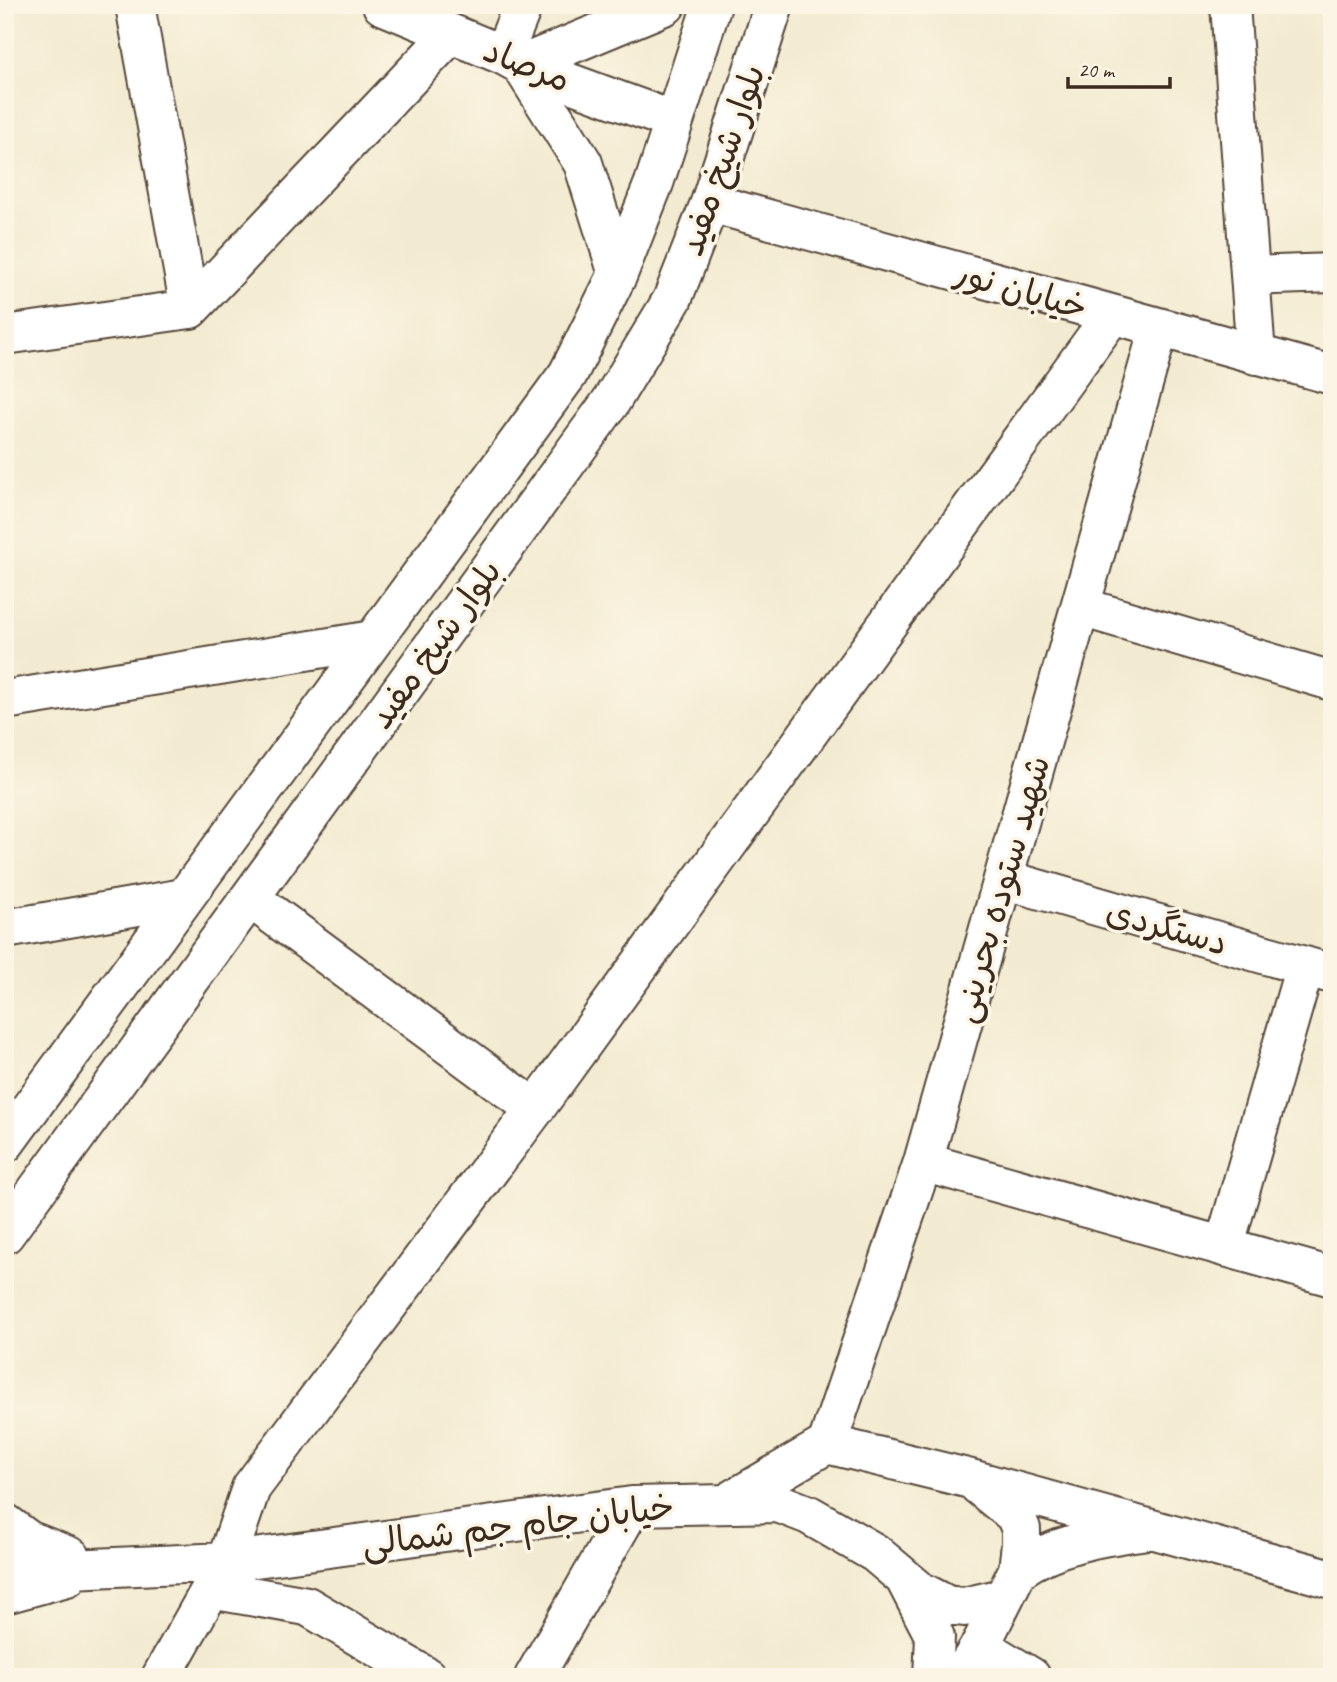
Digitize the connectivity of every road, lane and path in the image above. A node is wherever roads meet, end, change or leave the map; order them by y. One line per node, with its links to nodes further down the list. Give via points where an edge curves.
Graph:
1 (135, 5): 15 (street)
2 (382, 5): 8 (street, مرصاد)
3 (523, 5): 9 (street)
4 (666, 5): 9 (street)
5 (712, 5): 10 (street, بلوار شیخ مفید)
6 (774, 5): 11 (street, بلوار شیخ مفید)
7 (1230, 5): 14 (street)
8 (450, 35): 9 (street, مرصاد); 15 (street)
9 (512, 60): 10 (street, مرصاد); 13 (street, via 583,163)
10 (674, 121): 13 (street, بلوار شیخ مفید)
11 (710, 203): 16 (street, خیابان نور); 27 (street, بلوار شیخ مفید, via 672,300 610,403)
12 (1332, 273): 14 (street)
13 (618, 274): 22 (street, بلوار شیخ مفید, via 568,374)
14 (1250, 276): 19 (street)
15 (190, 309): 18 (street)
16 (1112, 315): 17 (street, خیابان نور); 30 (street)
17 (1159, 328): 19 (street, خیابان نور); 21 (street, شهید ستوده بحرینی)
18 (5, 335)
19 (1256, 355): 20 (street, خیابان نور)
20 (1332, 376)
21 (1081, 607): 23 (street); 25 (street, شهید ستوده بحرینی)
22 (373, 640): 24 (street); 26 (street, بلوار شیخ مفید)
23 (1332, 681)
24 (5, 700)
25 (1003, 879): 29 (street, دستگردی); 32 (street, شهید ستوده بحرینی)
26 (184, 898): 28 (street); 31 (street, بلوار شیخ مفید)
27 (250, 898): 30 (street); 33 (street, بلوار شیخ مفید)
28 (5, 929)
29 (1318, 970): 34 (street)
30 (535, 1109): 44 (street, via 251,1488)
31 (5, 1143)
32 (923, 1162): 34 (street); 36 (street, شهید ستوده بحرینی)
33 (5, 1234)
34 (1224, 1247): 35 (street)
35 (1332, 1277)
36 (827, 1444): 37 (street); 38 (street)
37 (971, 1479): 41 (street); 47 (street, via 1015,1516 1021,1529)
38 (724, 1504): 39 (street, خیابان جام جم شمالی); 45 (street, خیابان جام جم شمالی, via 778,1503 809,1515 875,1553)
39 (632, 1506): 44 (street, خیابان جام جم شمالی); 52 (street)
40 (5, 1523): 43 (street, via 28,1540)
41 (1154, 1529): 46 (street); 47 (street, خیابان جام جم شمالی, via 1056,1548)
42 (5, 1560): 43 (street, خیابان جام جم شمالی, via 48,1570)
43 (99, 1568): 44 (street, خیابان جام جم شمالی); 48 (street)
44 (218, 1576): 50 (street); 51 (street, via 307,1606)
45 (903, 1576): 47 (street, خیابان جام جم شمالی, via 947,1605 964,1607); 53 (street, via 935,1636)
46 (1332, 1578)
47 (1010, 1584): 49 (street)
48 (5, 1594)
49 (970, 1661): 54 (street)
50 (161, 1677)
51 (427, 1677)
52 (534, 1677)
53 (933, 1677)
54 (1031, 1677)

